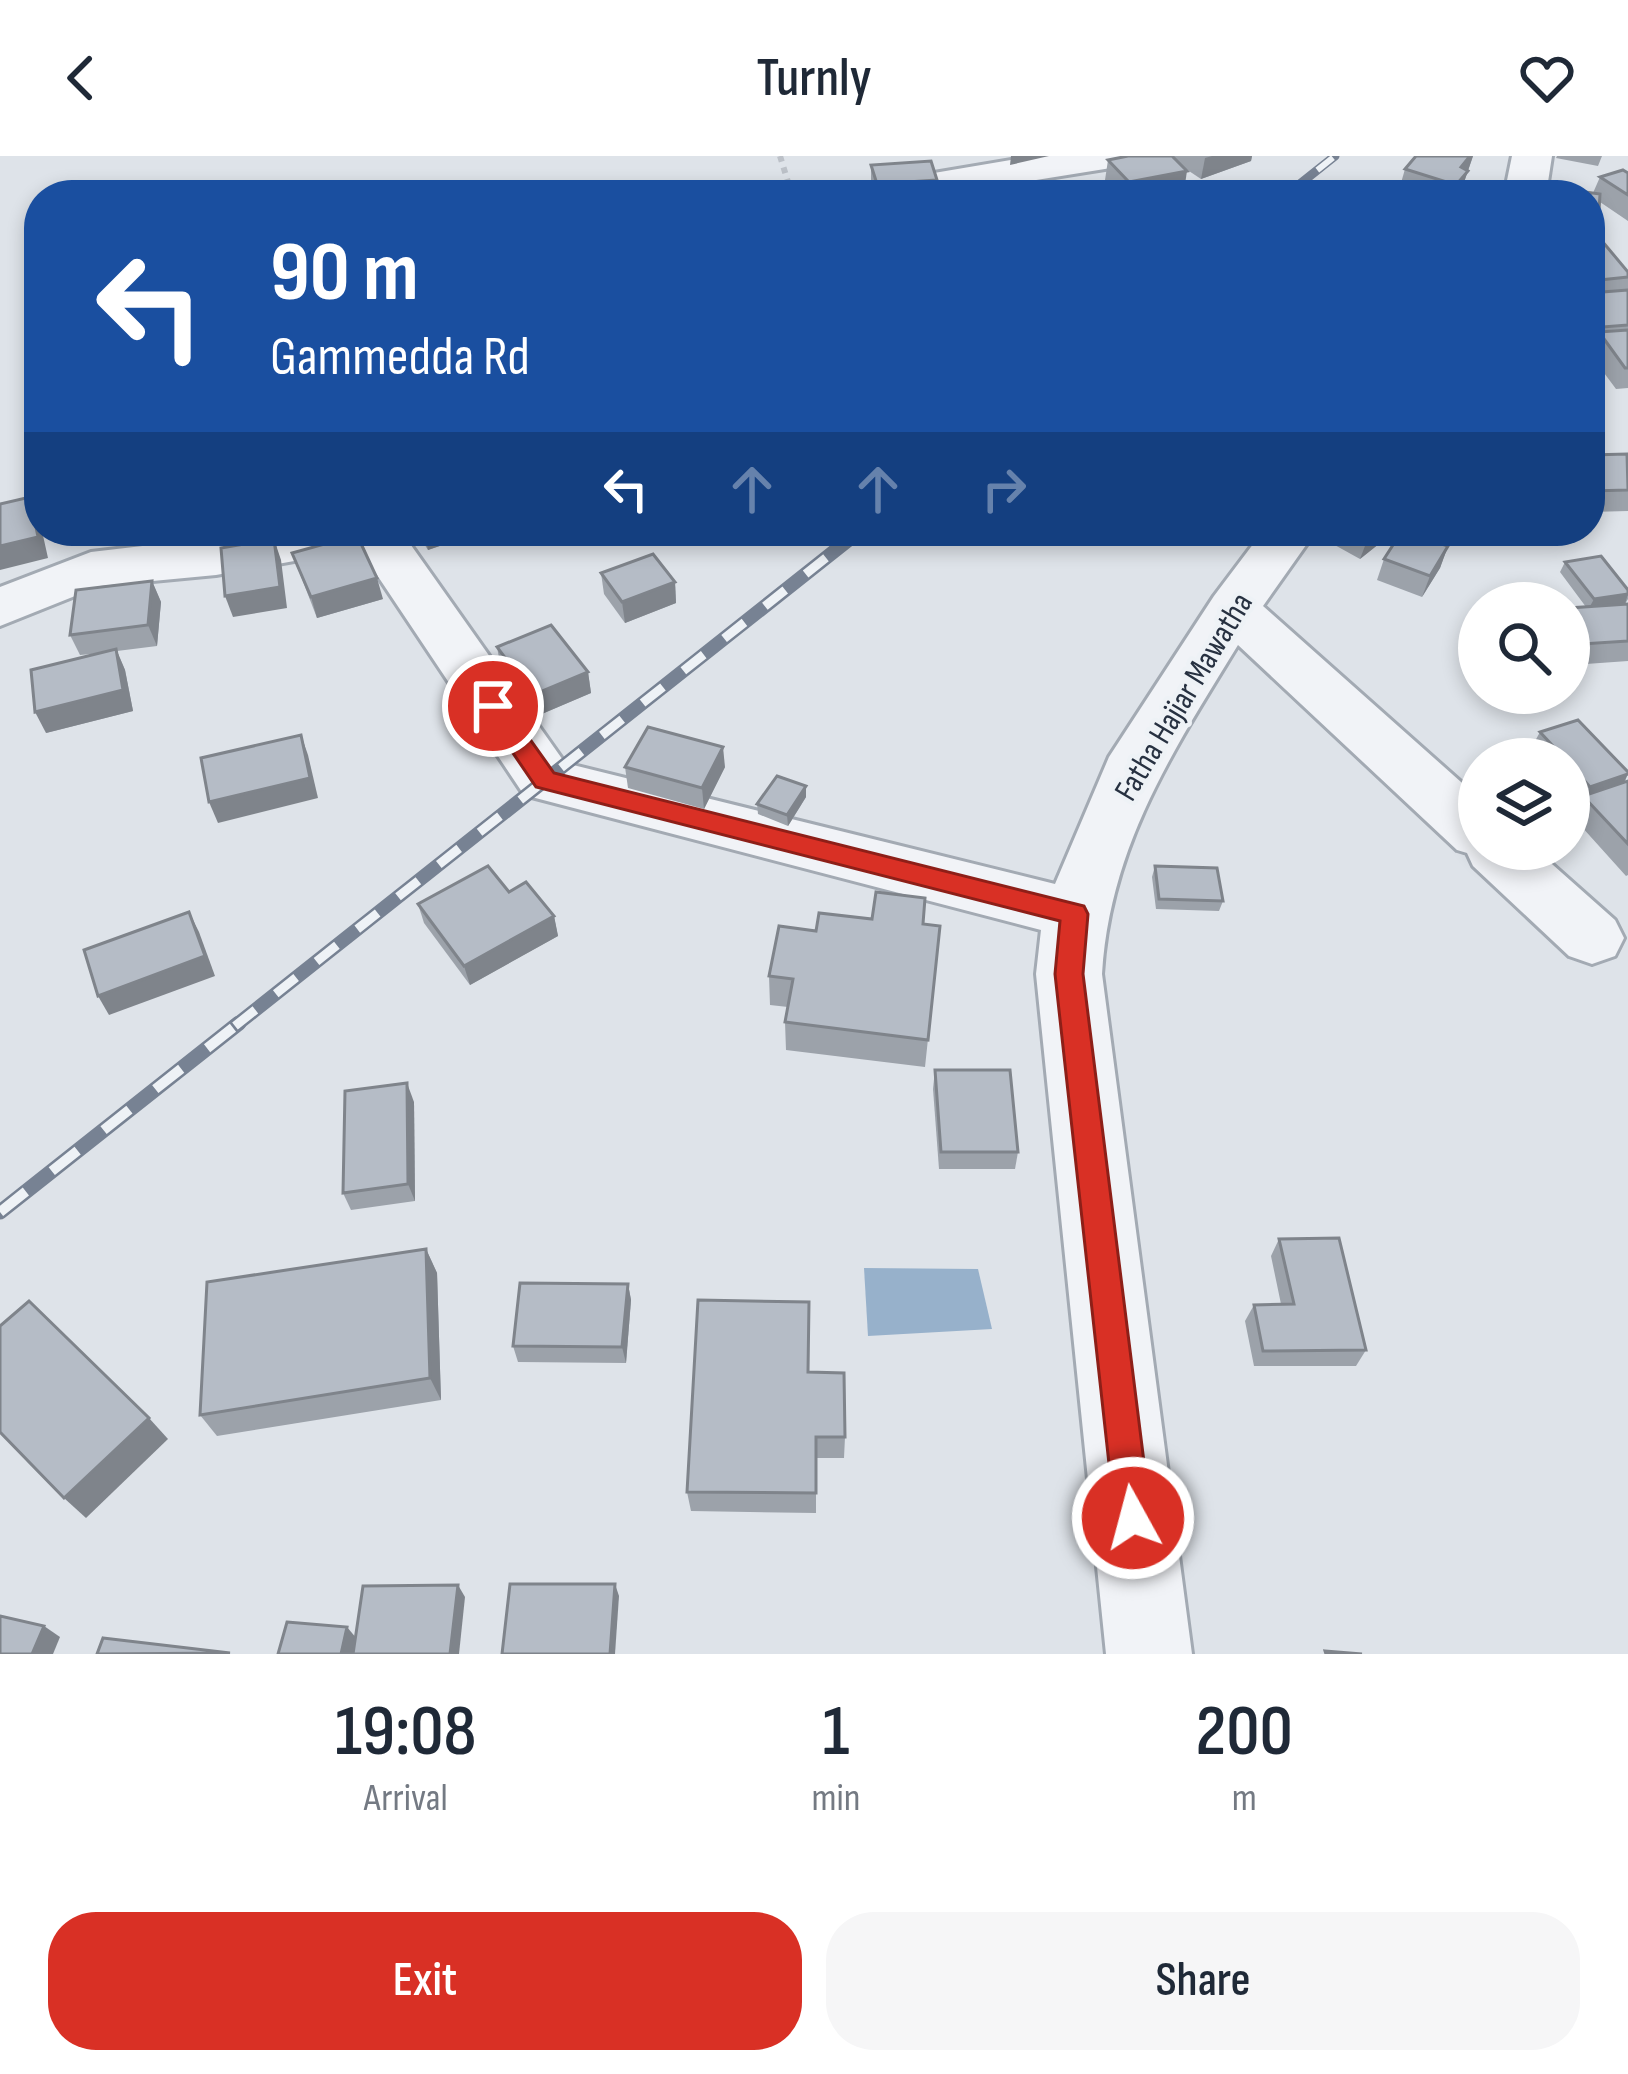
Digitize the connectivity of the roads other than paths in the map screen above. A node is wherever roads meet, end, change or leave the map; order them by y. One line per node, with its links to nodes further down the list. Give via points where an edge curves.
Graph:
1 (1111, 156): 2 (street)
2 (961, 180)
3 (283, 546): 6 (street, via 91,569)
4 (385, 546): 10 (street, via 545,780)
5 (1279, 546): 7 (street, Fatha Hajiar Mawatha)
6 (0, 608)
7 (1233, 610): 8 (street); 10 (street, Fatha Hajiar Mawatha, via 1130,772)
8 (1458, 815)
9 (1518, 870): 11 (street)
10 (1074, 914): 12 (street, Fatha Hajiar Mawatha, via 1069,974)
11 (1592, 938)
12 (1149, 1654)

